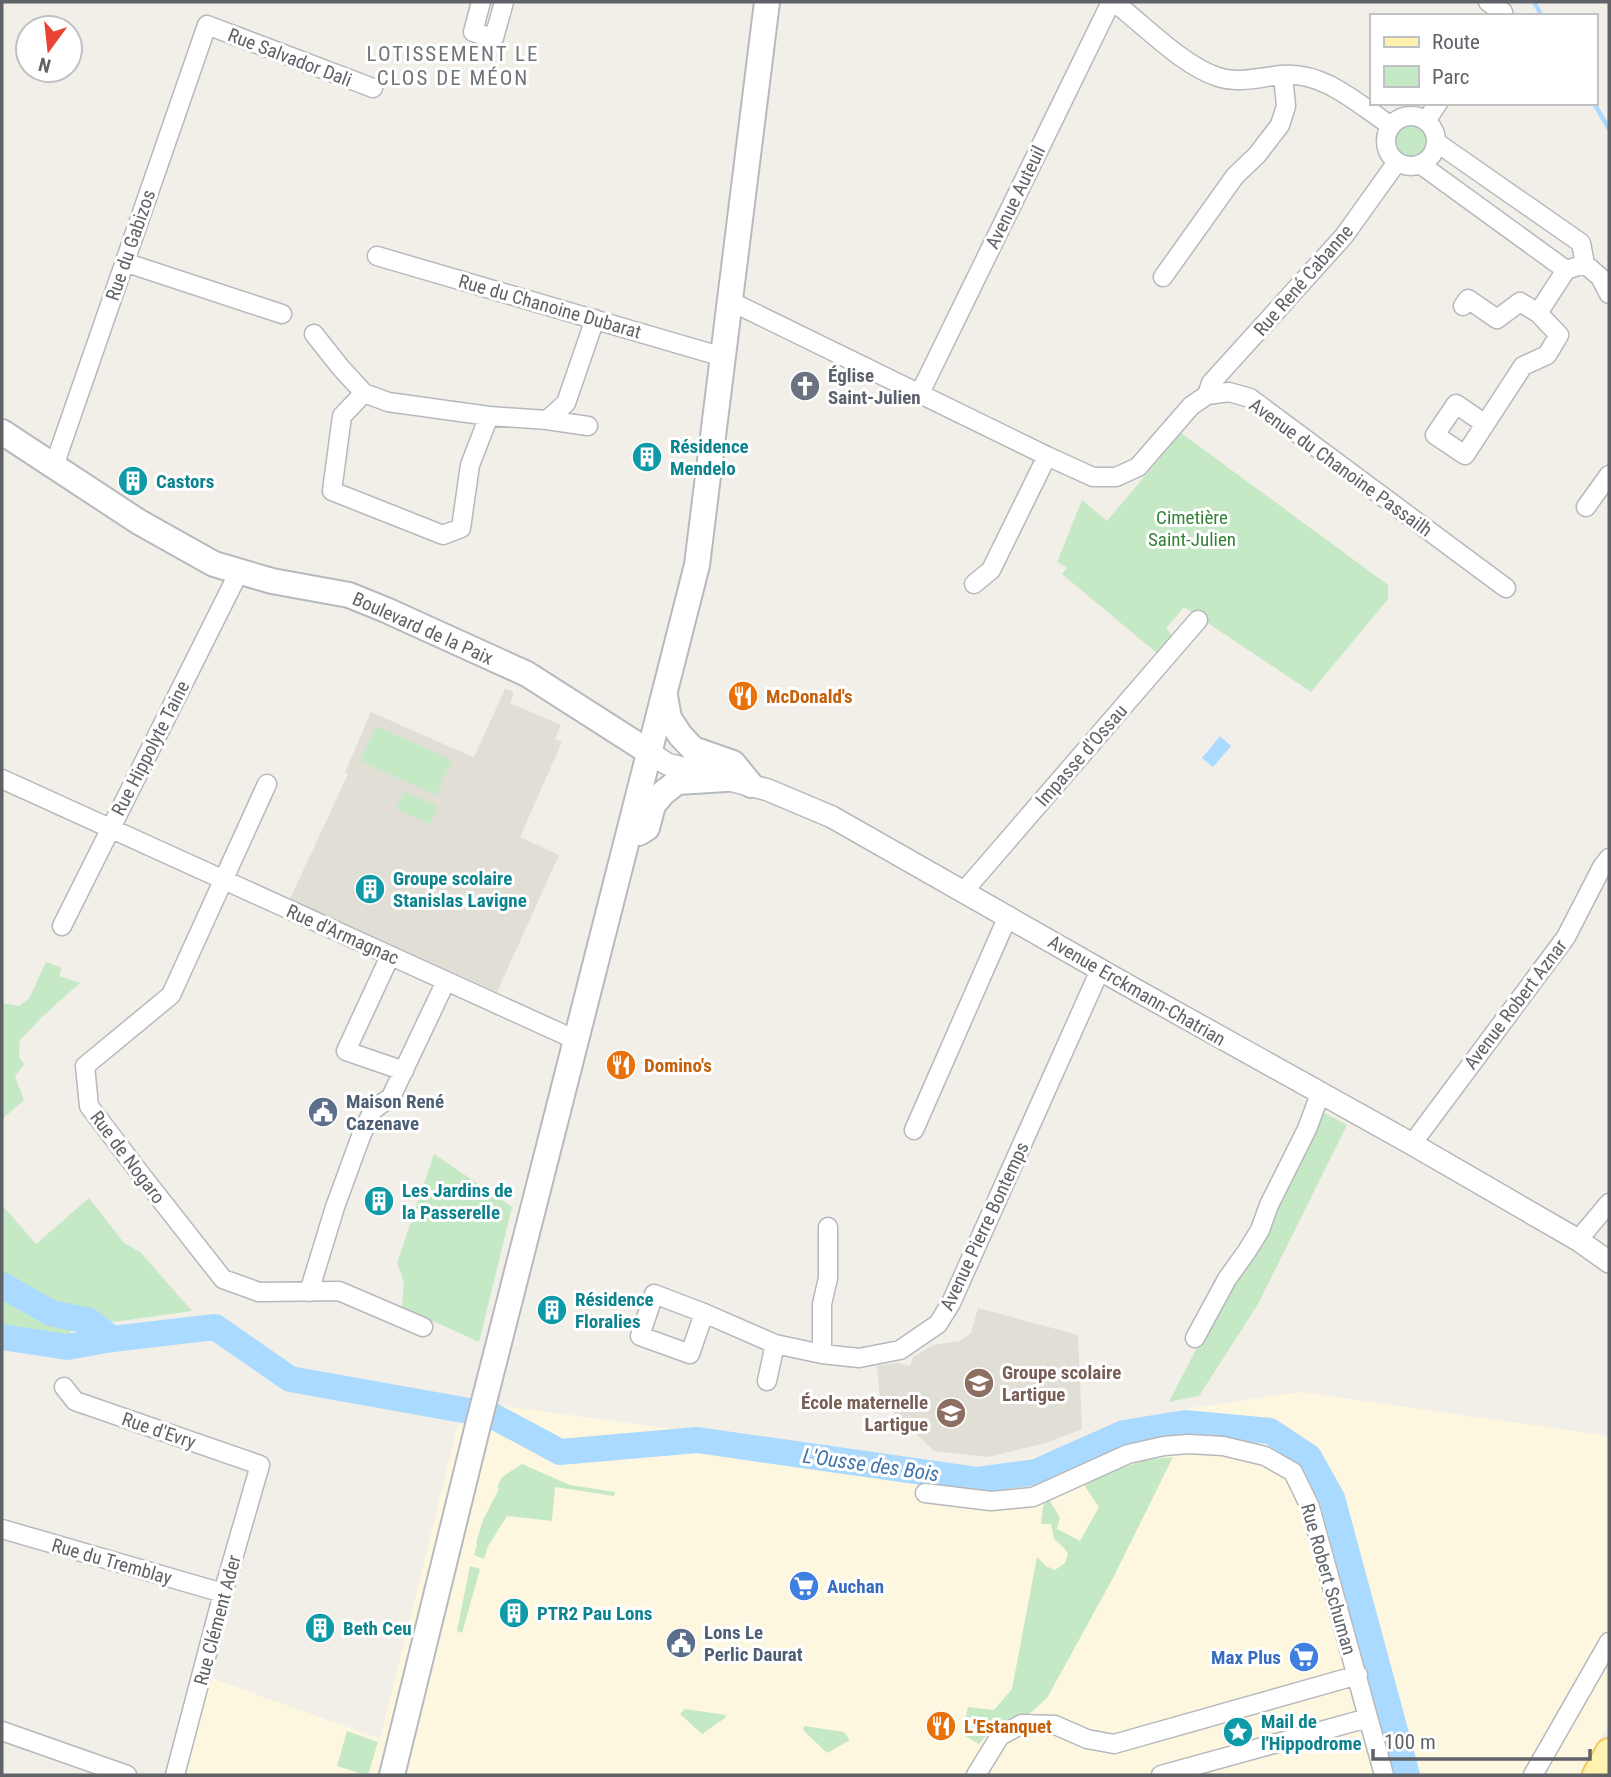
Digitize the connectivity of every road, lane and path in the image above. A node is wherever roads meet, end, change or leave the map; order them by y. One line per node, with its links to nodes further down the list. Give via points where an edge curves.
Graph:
1 (481, 2): 2 (street, via 473,32 494,38)
2 (504, 2)
3 (767, 2): 20 (main road)
4 (1120, 4): 6 (street, via 1189,63 1219,78 1254,80); 28 (street, Avenue Auteuil)
5 (207, 25): 7 (street, Rue Salvador Dali); 15 (street, Rue du Gabizos)
6 (1283, 75): 10 (street, via 1326,82); 18 (street, via 1286,106 1280,125 1235,176)
7 (373, 88)
8 (1437, 105): 9 (street)
9 (1426, 121): 10 (street, via 1404,117); 11 (street)
10 (1391, 127): 12 (street, via 1386,141)
11 (1436, 142): 13 (street, via 1432,156); 16 (street, via 1581,243)
12 (1398, 162): 13 (street); 29 (street, Rue René Cabanne, via 1344,236 1211,383)
13 (1420, 164): 17 (street)
14 (377, 256): 24 (street, Rue du Chanoine Dubarat)
15 (124, 262): 23 (street); 36 (street, Rue du Gabizos)
16 (1585, 264): 17 (street); 19 (street)
17 (1566, 270): 22 (street)
18 (1164, 277)
19 (1609, 294)
20 (730, 301): 26 (main road); 28 (street)
21 (1464, 306): 22 (street, via 1468,299 1497,319 1520,302)
22 (1538, 313): 32 (street, via 1559,335 1547,355 1522,366)
23 (282, 314)
24 (595, 319): 26 (street, Rue du Chanoine Dubarat); 31 (street, via 566,403)
25 (314, 334): 27 (street)
26 (723, 357): 43 (main road, via 697,565)
27 (364, 393): 30 (street, via 388,402); 30 (street, via 342,416 331,491 443,535 461,528 470,465)
28 (920, 393): 35 (street)
29 (1208, 395): 35 (street, via 1191,406 1138,467 1116,477 1093,477); 41 (street, Avenue du Chanoine Passailh, via 1229,392 1250,398)
30 (489, 415): 31 (street)
31 (547, 420): 33 (street)
32 (1485, 424)
33 (588, 426)
34 (2, 432): 36 (main road, Boulevard de la Paix)
35 (1047, 456): 40 (street, via 991,570)
36 (54, 466): 39 (main road, Boulevard de la Paix, via 139,522 214,564)
37 (1609, 475): 38 (street)
38 (1587, 507)
39 (239, 572): 44 (main road, Boulevard de la Paix, via 349,594 413,621 527,674); 49 (street, Rue Hippolyte Taine)
40 (974, 583)
41 (1506, 588)
42 (1198, 620): 53 (street, Impasse d'Ossau)
43 (664, 694): 44 (main road); 48 (main road, via 669,718 693,749 733,764)
44 (649, 752): 46 (street, Avenue Erckmann-Chatrian, via 667,764); 50 (main road)
45 (2, 779): 49 (street, Rue d'Armagnac)
46 (726, 779): 48 (street, Avenue Erckmann-Chatrian); 50 (main road, via 677,782 653,805 647,828)
47 (267, 784): 52 (street, Rue de Nogaro)
48 (751, 785): 53 (street, Avenue Erckmann-Chatrian, via 832,817)
49 (110, 829): 52 (street, Rue d'Armagnac); 55 (street, Rue Hippolyte Taine)
50 (627, 841): 59 (main road)
51 (1609, 858): 63 (street, Avenue Robert Aznar, via 1566,937)
52 (223, 880): 56 (street, Rue d'Armagnac); 68 (street, Rue de Nogaro, via 171,995 85,1066 89,1106 223,1279 258,1292)
53 (964, 891): 54 (street, Avenue Erckmann-Chatrian)
54 (1007, 916): 57 (street, Avenue Erckmann-Chatrian); 62 (street)
55 (62, 926)
56 (390, 956): 58 (street, Rue d'Armagnac); 60 (street, via 346,1051)
57 (1100, 970): 61 (street, Avenue Erckmann-Chatrian); 73 (street, Avenue Pierre Bontemps, via 938,1324 900,1350 859,1358)
58 (446, 981): 59 (street, Rue d'Armagnac); 60 (street)
59 (576, 1040): 87 (main road)
60 (404, 1071): 68 (street, via 391,1097 373,1110 361,1136)
61 (1320, 1094): 63 (street, Avenue Erckmann-Chatrian); 71 (street, via 1260,1230)
62 (914, 1130)
63 (1412, 1144): 66 (street, Avenue Erckmann-Chatrian)
64 (1609, 1203): 66 (street)
65 (828, 1227): 73 (street)
66 (1578, 1240): 67 (street, Avenue Erckmann-Chatrian)
67 (1609, 1262)
68 (309, 1292): 70 (street, Rue de Nogaro, via 339,1291)
69 (704, 1313): 72 (street, Avenue Pierre Bontemps)
70 (423, 1327)
71 (1195, 1338)
72 (775, 1344): 73 (street, Avenue Pierre Bontemps); 74 (street)
73 (822, 1354)
74 (767, 1381)
75 (64, 1387): 76 (street, Rue d'Evry, via 75,1401)
76 (260, 1465): 79 (street, Rue Clément Ader)
77 (925, 1493): 81 (street, Rue Robert Schuman, via 991,1501 1033,1497 1128,1454 1164,1446 1223,1447 1265,1456 1293,1472 1310,1507)
78 (2, 1530): 79 (street, Rue du Tremblay)
79 (223, 1593): 86 (street, Rue Clément Ader)
80 (1609, 1642): 91 (street)
81 (1358, 1675): 82 (street, Rue Robert Schuman); 88 (street, via 1114,1744 1087,1739 1055,1725 1022,1724 1000,1736)
82 (1368, 1718): 89 (street); 90 (street, Rue Robert Schuman)
83 (2, 1731): 85 (street)
84 (1609, 1752): 92 (main road)
85 (127, 1775)
86 (175, 1775)
87 (392, 1775)
88 (976, 1775)
89 (1161, 1775)
90 (1384, 1775)
91 (1533, 1775)
92 (1596, 1775)

